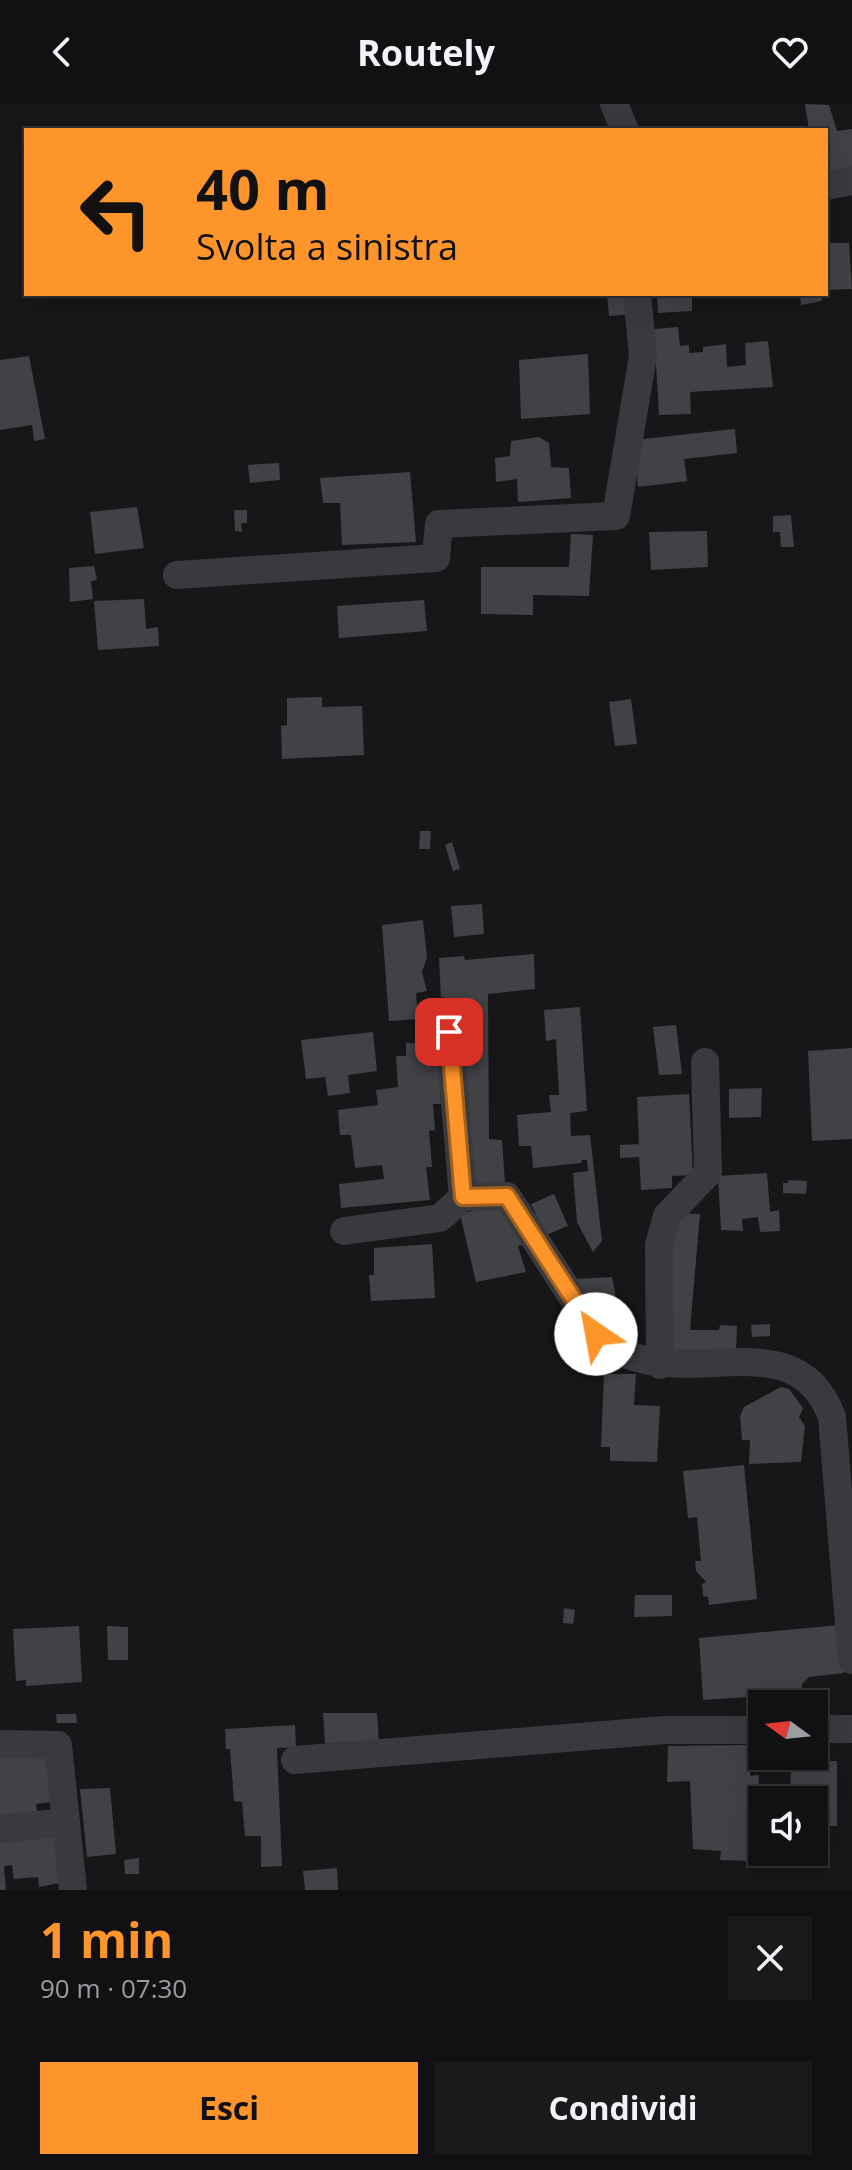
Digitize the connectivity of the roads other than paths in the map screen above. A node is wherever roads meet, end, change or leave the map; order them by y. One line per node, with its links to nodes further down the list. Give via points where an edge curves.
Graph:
1 (614, 104): 2 (street)
2 (624, 128)
3 (852, 181): 4 (street)
4 (828, 186)
5 (637, 296): 6 (street, via 643,356 616,516 439,524 436,558)
6 (177, 575)
7 (449, 1032): 9 (street)
8 (705, 1062): 11 (street, via 708,1173 667,1216 659,1245)
9 (463, 1197): 10 (street, via 440,1218); 11 (street, via 507,1196 596,1334 612,1349)
10 (344, 1231)
11 (660, 1365): 12 (street, via 790,1367 824,1395 832,1417)
12 (852, 1660)
13 (828, 1729): 14 (street)
14 (852, 1729)
15 (748, 1730): 17 (street, via 665,1730)
16 (0, 1744): 18 (street, via 58,1745)
17 (295, 1760)
18 (66, 1822): 19 (street); 20 (street)
19 (0, 1829)
20 (73, 1890)

